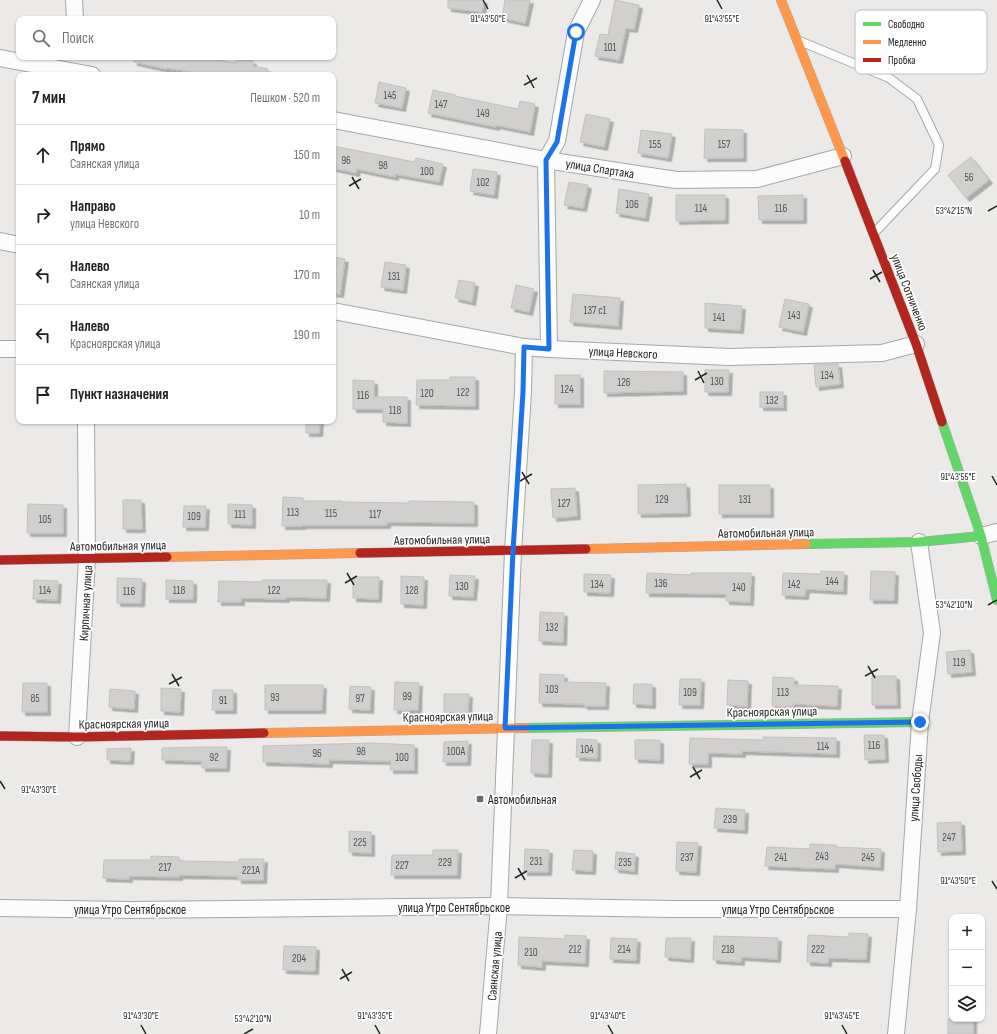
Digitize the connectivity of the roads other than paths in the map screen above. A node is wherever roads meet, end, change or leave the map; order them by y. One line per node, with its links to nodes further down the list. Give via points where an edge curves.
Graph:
1 (74, 0): 4 (street)
2 (592, 0): 12 (street, via 576,32 557,142)
3 (781, 0): 5 (street, улица Сотниченко)
4 (75, 16)
5 (798, 40): 7 (lane); 11 (street, улица Сотниченко)
6 (0, 58): 8 (street)
7 (855, 64)
8 (80, 70)
9 (879, 74): 13 (lane, via 917,99 939,145 935,169)
10 (336, 121): 12 (street, улица Спартака)
11 (843, 156): 12 (street, улица Спартака, via 757,179 698,180 676,180); 13 (street, улица Сотниченко)
12 (546, 160): 21 (street)
13 (874, 233): 17 (street, улица Сотниченко)
14 (0, 241): 15 (street)
15 (16, 244)
16 (336, 312): 18 (street, улица Невского)
17 (916, 344): 21 (street, улица Невского, via 882,353 730,357); 24 (street, улица Сотниченко)
18 (524, 347): 21 (street, улица Невского); 26 (street, Саянская улица)
19 (0, 349): 20 (street)
20 (16, 349)
21 (549, 349)
22 (86, 424): 27 (street, Кирпичная улица)
23 (997, 532): 24 (street)
24 (981, 536): 25 (street, Автомобильная улица); 29 (street, улица Сотниченко)
25 (919, 542): 26 (street, Автомобильная улица); 30 (street, улица Свободы, via 932,633)
26 (513, 551): 27 (street, Автомобильная улица); 31 (street, Саянская улица)
27 (87, 559): 28 (street, Автомобильная улица); 33 (street, Кирпичная улица)
28 (0, 560)
29 (997, 600)
30 (920, 722): 31 (street, Красноярская улица); 36 (street, улица Свободы)
31 (505, 728): 33 (street, Красноярская улица); 34 (street, Саянская улица)
32 (0, 736): 33 (street, Красноярская улица)
33 (77, 737)
34 (499, 906): 35 (street, улица Утро Сентябрьское, via 131,910); 36 (street, улица Утро Сентябрьское); 37 (street, Саянская улица)
35 (0, 908)
36 (908, 909): 38 (street, улица Свободы)
37 (488, 1034)
38 (896, 1034)

